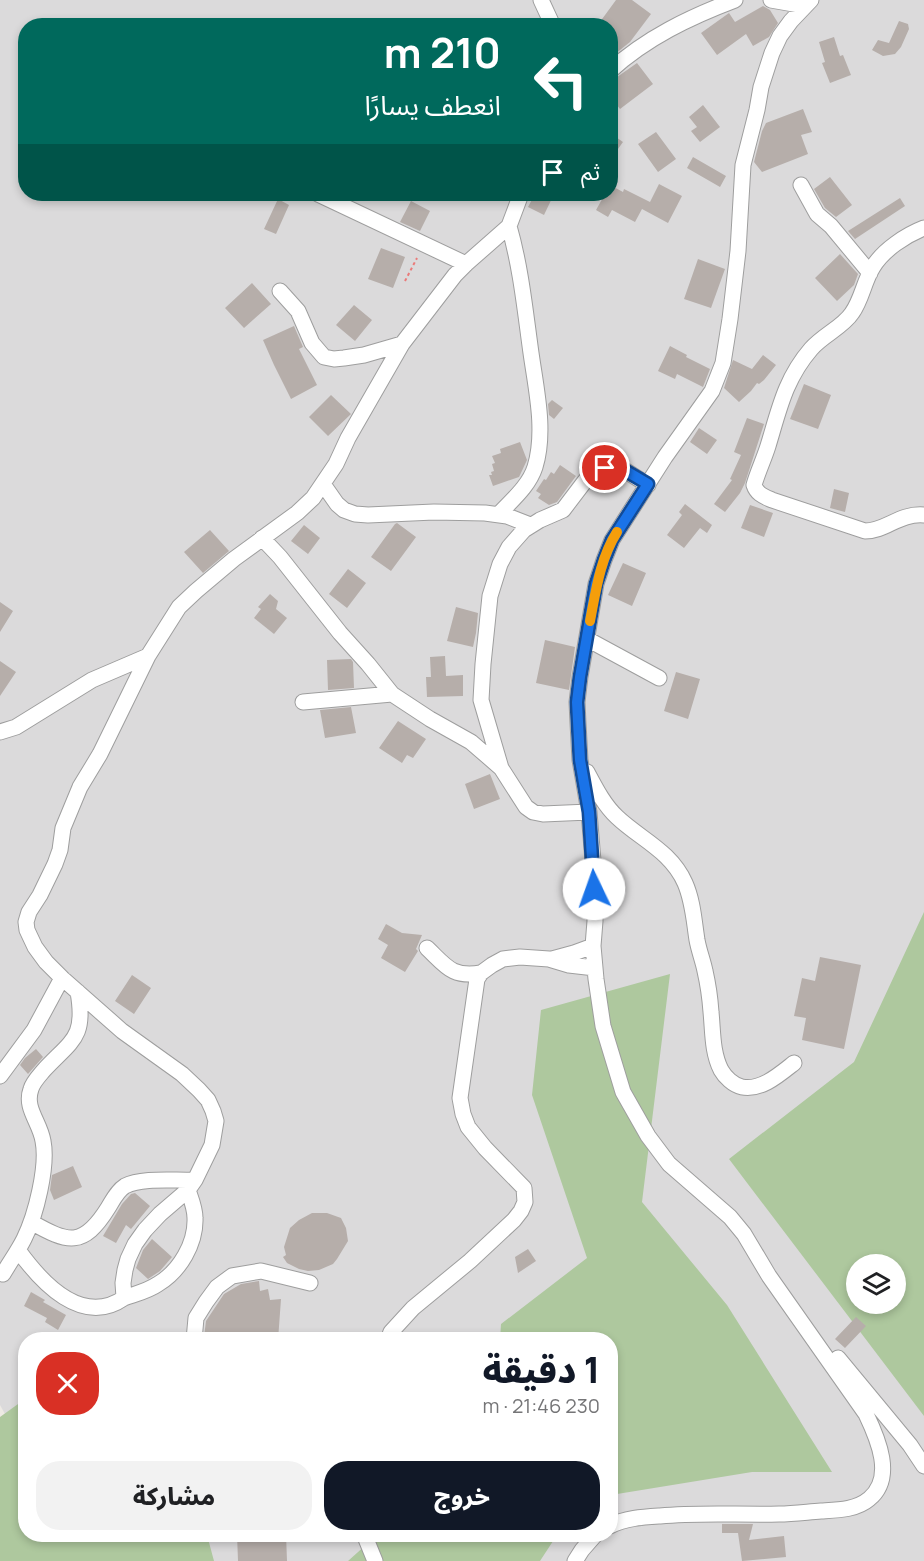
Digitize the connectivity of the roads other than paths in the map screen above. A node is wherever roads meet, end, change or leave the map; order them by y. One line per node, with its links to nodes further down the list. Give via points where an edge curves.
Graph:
1 (541, 0): 5 (street)
2 (735, 0): 6 (street, via 677,25)
3 (771, 0): 4 (street)
4 (808, 3): 17 (street, via 785,28 772,52 742,165 730,319 720,370 712,391)
5 (549, 18)
6 (618, 64)
7 (801, 185): 13 (street, via 817,214)
8 (333, 201): 12 (street)
9 (518, 201): 10 (street)
10 (509, 226): 12 (street); 18 (street, via 521,276 540,442 530,479)
11 (924, 228): 13 (street, via 885,253)
12 (466, 264): 15 (street)
13 (870, 273): 19 (street, via 850,316 813,346 796,368 754,485 759,494 772,500 865,531 911,515)
14 (280, 291): 15 (street, via 298,311 312,344 324,357 364,355)
15 (402, 344): 16 (street)
16 (323, 484): 18 (street, via 337,504 355,514); 21 (street, via 297,513)
17 (648, 484): 20 (street, via 626,471 598,470 563,510); 22 (street, via 612,540 604,560)
18 (499, 514): 20 (street)
19 (924, 515)
20 (530, 525): 29 (street, via 509,548 490,596 481,700)
21 (262, 538): 23 (street, via 178,607); 25 (street)
22 (587, 639): 24 (street); 28 (street, via 577,702)
23 (148, 656): 27 (street, via 92,680 26,722); 36 (street, via 80,787 63,828 55,864 26,922 35,947)
24 (659, 678)
25 (392, 694): 26 (street); 29 (street, via 471,742)
26 (303, 702)
27 (0, 732)
28 (580, 760): 30 (street); 38 (street, via 615,816 656,846 685,881 705,971 712,1037 722,1071 728,1079 750,1088 771,1080)
29 (501, 768): 30 (street, via 533,812)
30 (589, 812): 31 (street, via 594,873)
31 (593, 946): 33 (street); 34 (street)
32 (427, 948): 35 (street, via 448,969 467,975)
33 (549, 959): 34 (street); 35 (street, via 503,959)
34 (595, 968): 41 (street, via 603,1026 623,1092 636,1118 669,1164)
35 (481, 973): 48 (street, via 462,1081 462,1114 485,1148 524,1188 525,1202 514,1220 413,1308)
36 (62, 978): 37 (street); 39 (street, via 34,1030)
37 (78, 992): 40 (street, via 122,1031 182,1074 208,1100 216,1121 215,1133); 42 (street, via 80,1027 30,1089 30,1109 43,1138 45,1154)
38 (794, 1064)
39 (0, 1076)
40 (192, 1185): 42 (street, via 145,1181 128,1184 115,1195 99,1222 78,1238 58,1237); 46 (street, via 160,1214 135,1245 125,1270); 46 (street, via 194,1234 187,1252 156,1286)
41 (730, 1217): 49 (street, via 744,1223 756,1236 801,1313); 50 (street, via 866,1414 882,1454 880,1482 870,1499 843,1509 780,1514 695,1513 643,1517)
42 (31, 1221): 43 (street)
43 (18, 1250): 44 (street); 46 (street, via 48,1285 76,1303 106,1307)
44 (3, 1274)
45 (310, 1283): 47 (street, via 261,1271 232,1276 217,1287 201,1310)
46 (124, 1298)
47 (195, 1332)
48 (391, 1332)
49 (924, 1466)
50 (618, 1524)
51 (367, 1542): 53 (street)
52 (589, 1542): 54 (street)
53 (375, 1561)
54 (575, 1561)

